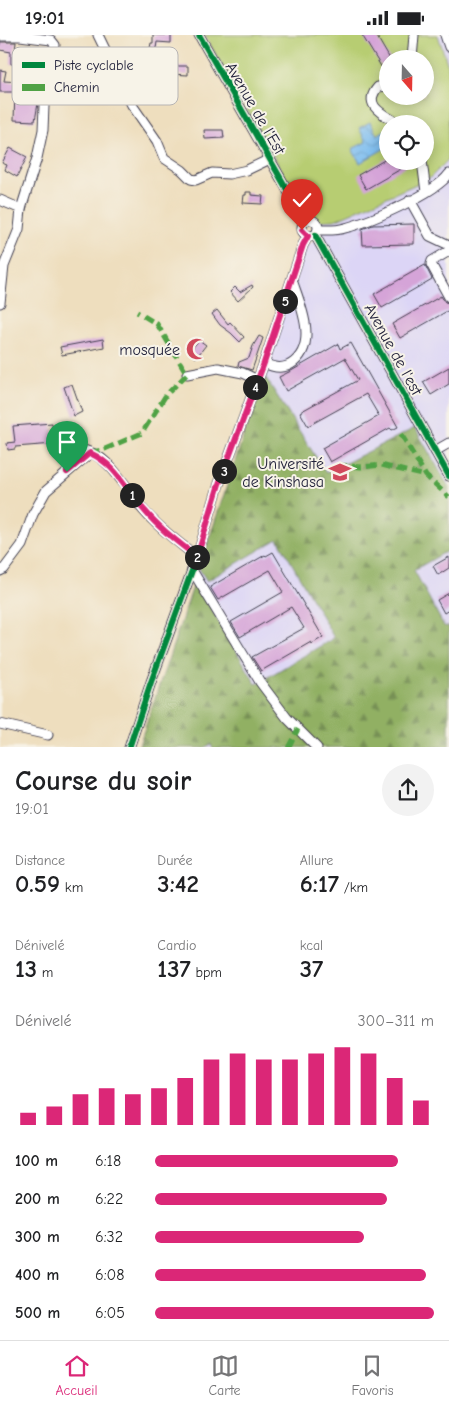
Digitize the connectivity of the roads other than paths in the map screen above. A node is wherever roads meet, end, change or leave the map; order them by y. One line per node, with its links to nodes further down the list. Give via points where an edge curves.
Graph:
1 (98, 35): 7 (street)
2 (199, 35): 14 (street, Avenue de l'Est)
3 (414, 35): 9 (street)
4 (445, 35): 8 (street)
5 (0, 36): 6 (street, via 51,40)
6 (55, 47)
7 (104, 47)
8 (449, 47)
9 (413, 50)
10 (379, 87): 13 (street, via 374,91 372,103)
11 (44, 105): 20 (street, via 37,159)
12 (132, 105): 14 (street, via 164,158 191,179 212,173 230,174 247,170)
13 (386, 115)
14 (270, 159): 21 (street, Avenue de l'Est)
15 (423, 170): 17 (street)
16 (449, 174): 17 (street)
17 (426, 192): 19 (street)
18 (0, 200): 20 (street)
19 (410, 200): 22 (street, via 345,228); 23 (street, via 430,236)
20 (21, 209): 27 (street, via 19,229 4,266)
21 (305, 221): 22 (street, Avenue de l'Est, via 302,230); 22 (street, Avenue de l'Est, via 314,221 318,225)
22 (314, 234): 25 (street, via 303,245); 33 (street, Avenue de l'est)
23 (449, 245)
24 (449, 251): 26 (street, via 431,264)
25 (292, 280): 28 (street); 28 (street, via 304,318 304,349 291,365 273,367)
26 (448, 294)
27 (0, 303)
28 (264, 363): 30 (street)
29 (188, 373): 30 (street, via 218,368)
30 (258, 380): 36 (street, via 219,484)
31 (449, 443): 33 (street)
32 (59, 449): 34 (street, via 80,449)
33 (435, 451): 35 (street, Avenue de l'est)
34 (90, 453): 36 (street, via 103,459 166,533); 38 (street, via 46,491 33,514 22,545)
35 (449, 476)
36 (197, 557): 37 (street)
37 (192, 570): 41 (street); 42 (street, via 260,682 287,718)
38 (0, 571)
39 (0, 724): 40 (street)
40 (48, 735)
41 (129, 747)
42 (317, 747)

